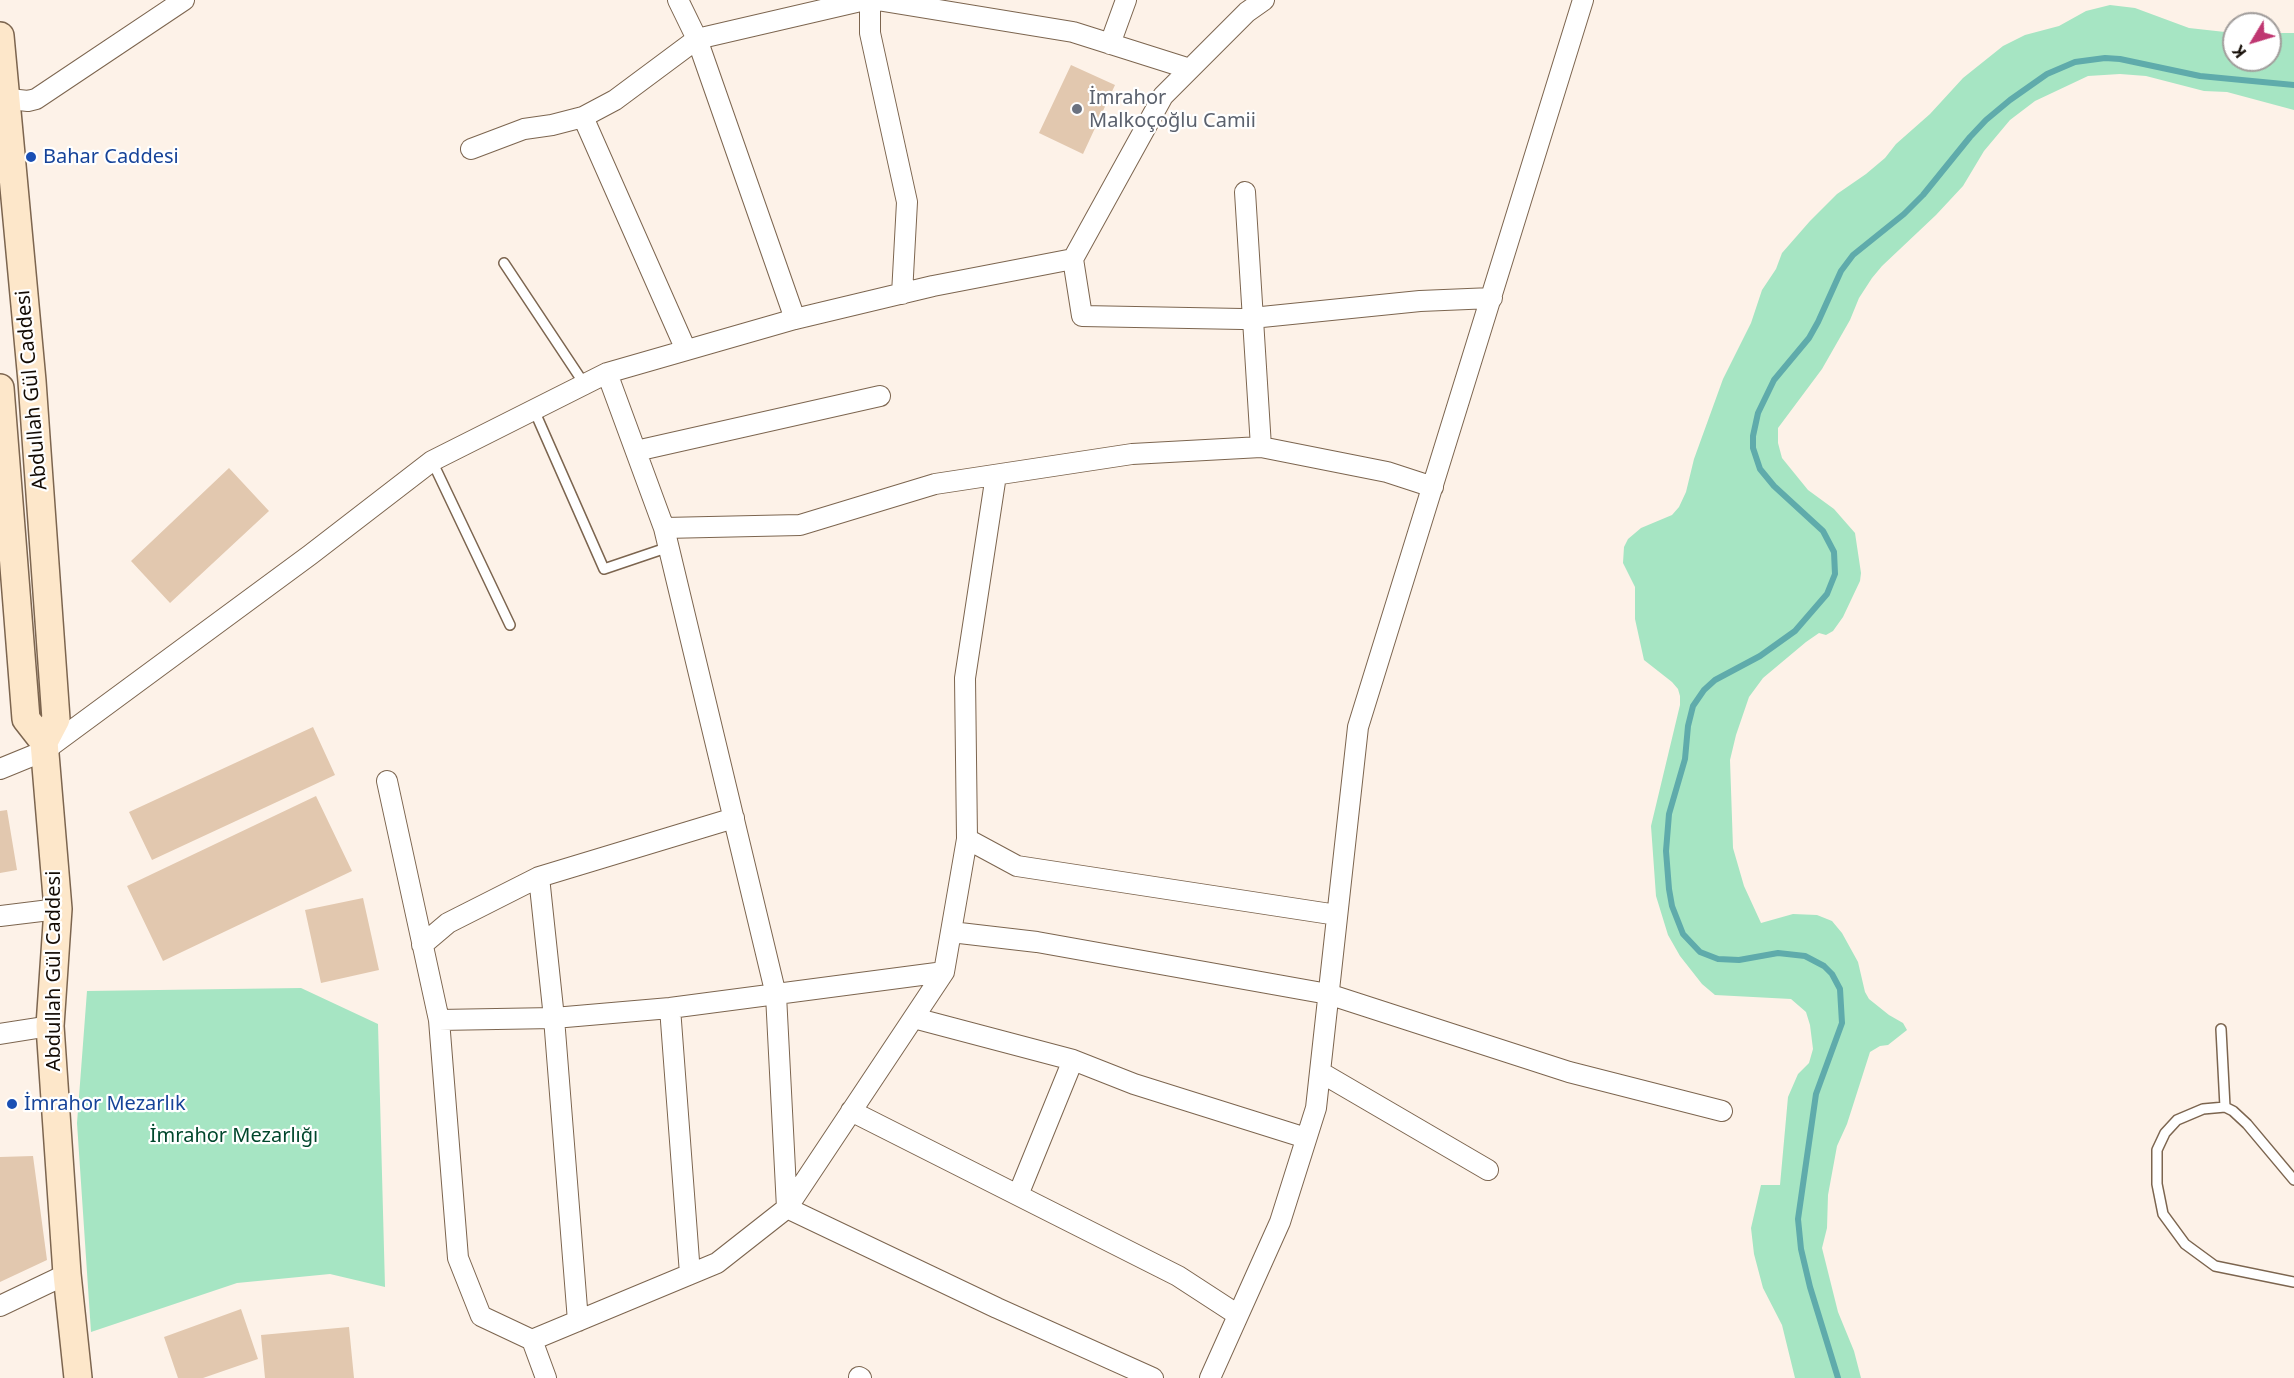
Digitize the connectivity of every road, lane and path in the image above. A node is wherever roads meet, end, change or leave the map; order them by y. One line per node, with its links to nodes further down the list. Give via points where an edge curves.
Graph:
1 (184, 0): 13 (street, via 36,99)
2 (678, 0): 10 (street)
3 (865, 0): 10 (street)
4 (870, 0): 19 (street, via 870,33 907,202)
5 (877, 0): 11 (street, via 1073,32)
6 (1126, 0): 11 (street)
7 (1264, 0): 12 (street)
8 (1583, 0): 20 (street)
9 (0, 36): 13 (street, Abdullah Gül Caddesi)
10 (697, 39): 14 (street, via 615,100); 22 (street)
11 (1110, 44): 12 (street)
12 (1190, 69): 17 (street, via 1164,96)
13 (3, 98): 36 (street, Abdullah Gül Caddesi, via 32,381 56,719)
14 (583, 117): 15 (street, via 524,129); 23 (street)
15 (471, 149)
16 (1245, 192): 21 (street)
17 (1073, 259): 19 (street); 21 (street, via 1082,316)
18 (504, 263): 25 (lane)
19 (902, 294): 22 (street)
20 (1492, 298): 21 (street, via 1420,301); 33 (street)
21 (1254, 318): 29 (street)
22 (795, 319): 23 (street)
23 (686, 350): 24 (street)
24 (607, 373): 25 (street); 30 (street)
25 (585, 385): 28 (street)
26 (0, 388): 36 (street, Abdullah Gül Caddesi, via 26,719)
27 (880, 396): 30 (street)
28 (534, 410): 31 (street); 34 (lane, via 604,569)
29 (1261, 447): 32 (street, via 1132,454); 33 (street, via 1387,472)
30 (636, 451): 34 (street)
31 (432, 461): 35 (lane); 36 (street, via 310,555)
32 (996, 475): 34 (street, via 935,484 800,525); 40 (street, via 965,678)
33 (1433, 487): 43 (street, via 1358,727)
34 (667, 538): 39 (street)
35 (510, 625)
36 (44, 747): 37 (street); 42 (street, Abdullah Gül Caddesi)
37 (0, 769)
38 (387, 781): 46 (street)
39 (734, 818): 41 (street); 49 (street)
40 (967, 839): 43 (street, via 1017,866); 45 (street)
41 (539, 877): 46 (street, via 448,923); 51 (street)
42 (58, 909): 44 (street); 54 (street, Abdullah Gül Caddesi)
43 (1337, 915): 48 (street)
44 (0, 916)
45 (951, 932): 47 (street); 48 (street, via 1037,942)
46 (422, 945): 53 (street)
47 (944, 972): 49 (street); 52 (street)
48 (1328, 994): 58 (street); 61 (street, via 1569,1071)
49 (776, 995): 50 (street); 66 (street)
50 (670, 1008): 51 (street); 68 (street)
51 (554, 1018): 53 (street); 72 (street)
52 (914, 1018): 57 (street); 60 (street)
53 (439, 1020): 73 (street, via 458,1258 481,1316)
54 (50, 1026): 56 (street); 67 (street, Abdullah Gül Caddesi)
55 (2221, 1029): 59 (lane)
56 (0, 1034)
57 (1073, 1060): 62 (street, via 1134,1084); 65 (street)
58 (1320, 1072): 62 (street, via 1316,1108); 63 (street)
59 (2225, 1107): 64 (lane, via 2247,1124); 69 (lane, via 2192,1112 2164,1133 2156,1167 2163,1214 2186,1244 2215,1266)
60 (851, 1111): 65 (street); 66 (street)
61 (1722, 1111)
62 (1306, 1138): 71 (street, via 1280,1222)
63 (1488, 1170)
64 (2294, 1180)
65 (1018, 1195): 71 (street, via 1178,1276)
66 (787, 1208): 68 (street, via 717,1263); 76 (street)
67 (67, 1274): 70 (street); 74 (street, Abdullah Gül Caddesi)
68 (690, 1274): 72 (street)
69 (2294, 1282)
70 (0, 1306)
71 (1238, 1315): 77 (street)
72 (578, 1321): 73 (street)
73 (532, 1340): 75 (street)
74 (78, 1378)
75 (546, 1378)
76 (1153, 1378)
77 (1210, 1378)

